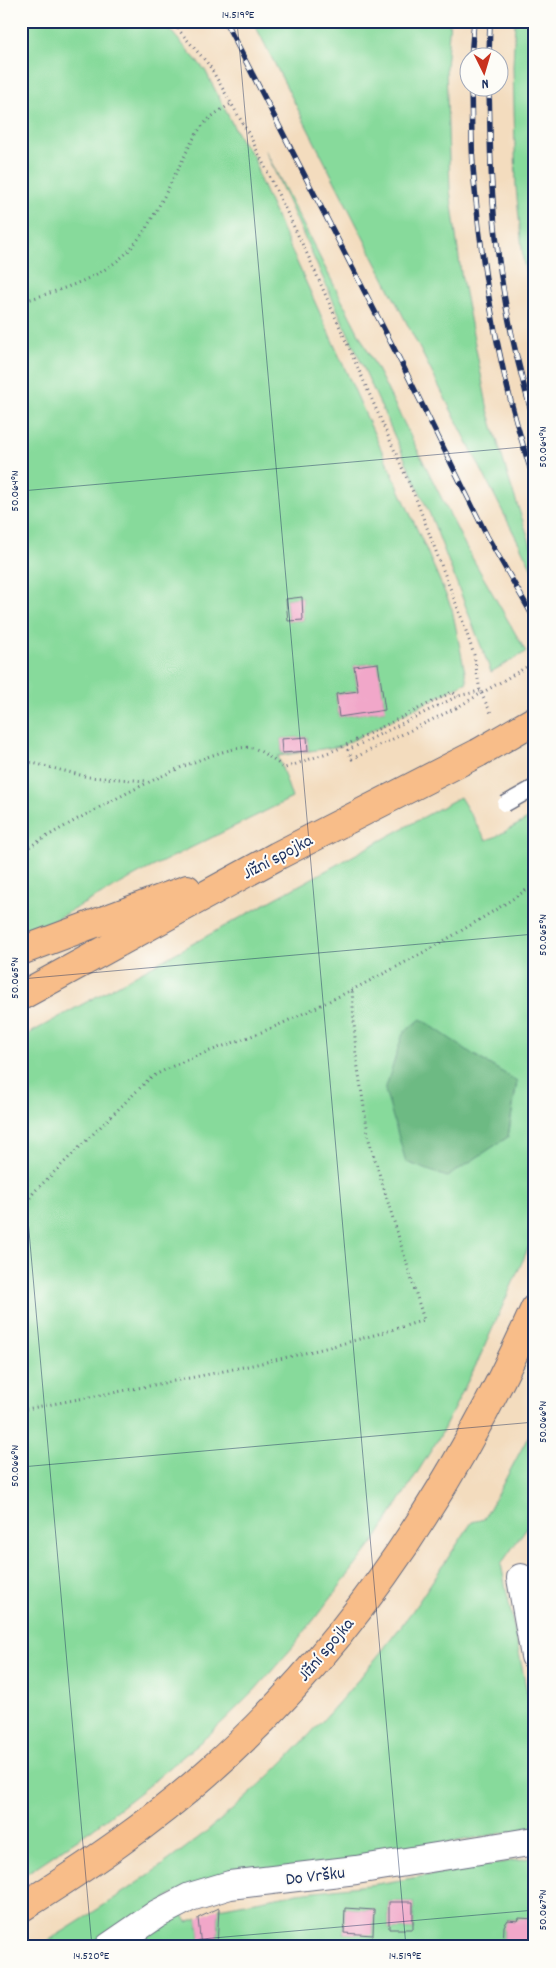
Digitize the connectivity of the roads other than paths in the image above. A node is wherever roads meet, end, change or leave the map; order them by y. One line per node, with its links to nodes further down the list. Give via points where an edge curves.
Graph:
1 (535, 720): 4 (highway, Jižní spojka, bridge, via 478,753)
2 (535, 787): 3 (lane, bridge)
3 (505, 804)
4 (277, 856): 5 (highway); 6 (highway, Jižní spojka)
5 (21, 951)
6 (21, 996)
7 (535, 1308): 11 (highway, Jižní spojka, via 454,1468 367,1599 316,1662 264,1720 207,1773 82,1870)
8 (521, 1578): 9 (street)
9 (535, 1656)
10 (535, 1841): 12 (street, Do Vršku, via 356,1870 230,1885 190,1897 157,1914)
11 (21, 1908)
12 (109, 1947)

